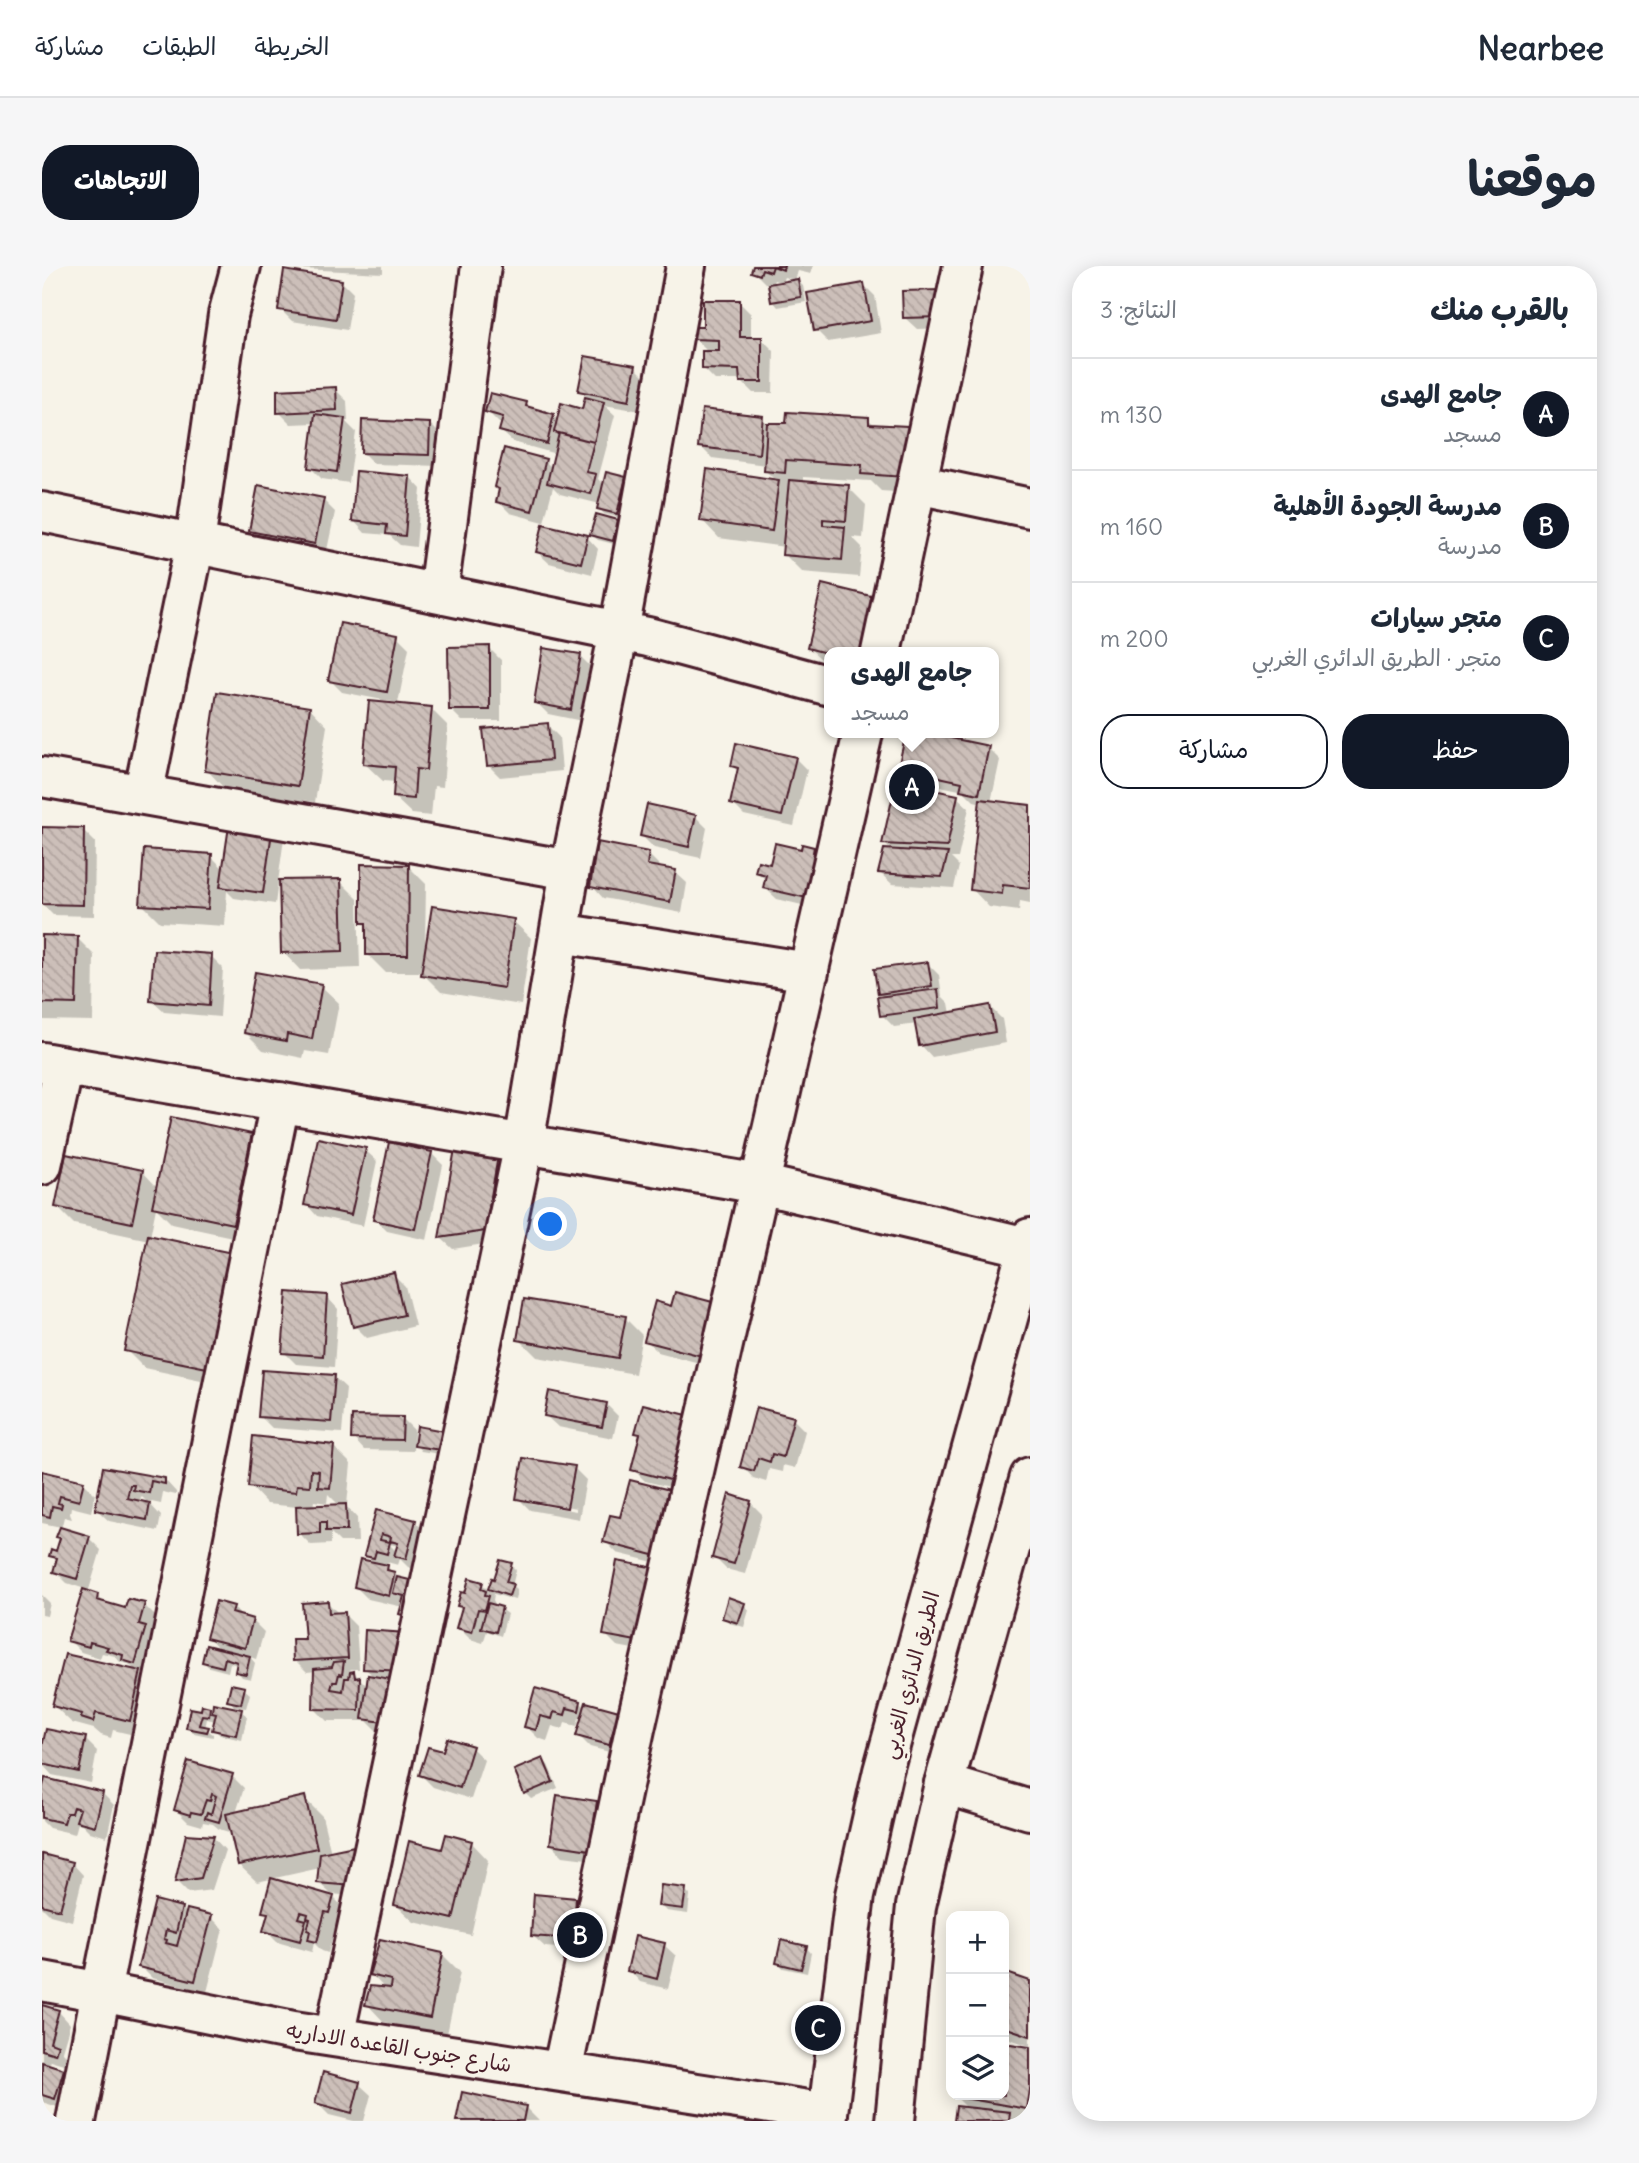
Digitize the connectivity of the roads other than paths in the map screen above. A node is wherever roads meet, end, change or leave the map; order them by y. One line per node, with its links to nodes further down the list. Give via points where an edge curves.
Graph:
1 (242, 266): 8 (street, via 228,314)
2 (481, 266): 9 (street)
3 (685, 266): 10 (street)
4 (963, 266): 5 (street)
5 (917, 484): 6 (street); 11 (street)
6 (1030, 508)
7 (42, 512): 8 (street)
8 (195, 543): 9 (street); 15 (street)
9 (438, 593): 10 (street)
10 (620, 631): 12 (street); 16 (street)
11 (882, 647)
12 (824, 685)
13 (862, 738): 18 (street)
14 (42, 777): 15 (street)
15 (143, 795): 16 (street)
16 (570, 870): 17 (street)
17 (560, 933): 18 (street); 21 (street)
18 (808, 972): 23 (street)
19 (53, 1064): 20 (street); 22 (street)
20 (280, 1102): 21 (street); 29 (street)
21 (524, 1144): 23 (street); 30 (street)
22 (42, 1165)
23 (760, 1184): 24 (street); 31 (street)
24 (1029, 1242): 32 (street, الطريق الدائري الغربي, via 883,1771 855,1895)
25 (1030, 1477): 26 (street)
26 (944, 1784): 27 (street); 34 (street, via 916,1906)
27 (1030, 1810)
28 (42, 1981): 29 (street, شارع جنوب القاعده الاداريه)
29 (101, 1992): 30 (street, شارع جنوب القاعده الاداريه); 33 (street)
30 (334, 2037): 31 (street, شارع جنوب القاعده الاداريه)
31 (562, 2072): 32 (street, شارع جنوب القاعده الاداريه)
32 (828, 2117)
33 (76, 2121)
34 (895, 2121)

